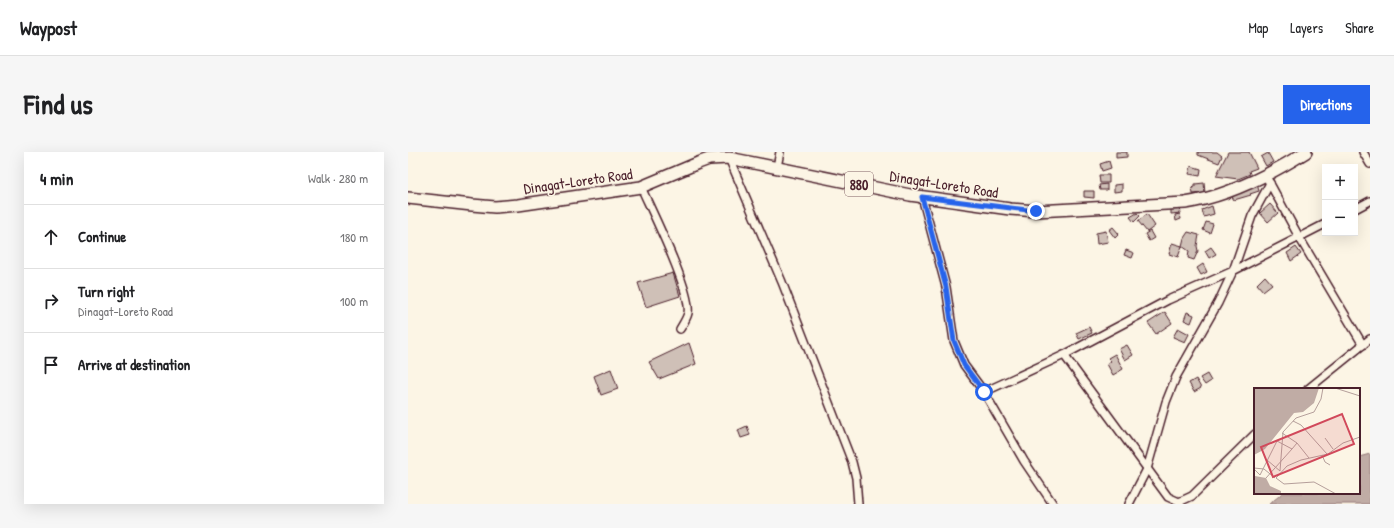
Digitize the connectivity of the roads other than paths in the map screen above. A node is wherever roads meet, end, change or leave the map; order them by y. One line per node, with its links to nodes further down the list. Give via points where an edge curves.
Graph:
1 (780, 152): 6 (street)
2 (1306, 152): 7 (main road, Dinagat-Loreto Road / 880)
3 (1363, 152): 5 (street)
4 (729, 158): 6 (main road, Dinagat-Loreto Road / 880); 8 (main road, Dinagat-Loreto Road / 880, via 709,159); 24 (street, via 782,282 852,462)
5 (1370, 164)
6 (777, 167): 9 (main road, Dinagat-Loreto Road / 880)
7 (1267, 179): 9 (main road, Dinagat-Loreto Road / 880, via 1214,197 1185,203 1036,211); 14 (street); 15 (street, via 1245,232)
8 (641, 187): 10 (main road, Dinagat-Loreto Road / 880, via 495,207); 16 (street, via 688,302 688,313)
9 (922, 197): 21 (street, via 946,287 954,341 964,365)
10 (408, 198)
11 (1370, 201): 12 (street)
12 (1358, 207)
13 (1322, 226): 14 (street)
14 (1299, 237): 15 (street); 18 (street)
15 (1233, 271): 19 (street, via 1168,300); 23 (street, via 1176,377 1166,402)
16 (680, 329)
17 (1370, 339): 18 (street)
18 (1363, 345): 20 (street)
19 (1064, 355): 21 (street); 23 (street)
20 (1309, 388)
21 (984, 392): 25 (street, via 1024,461)
22 (1254, 435): 23 (street, via 1185,501 1178,502 1168,497)
23 (1147, 469): 26 (street)
24 (858, 504)
25 (1053, 504)
26 (1129, 504)

